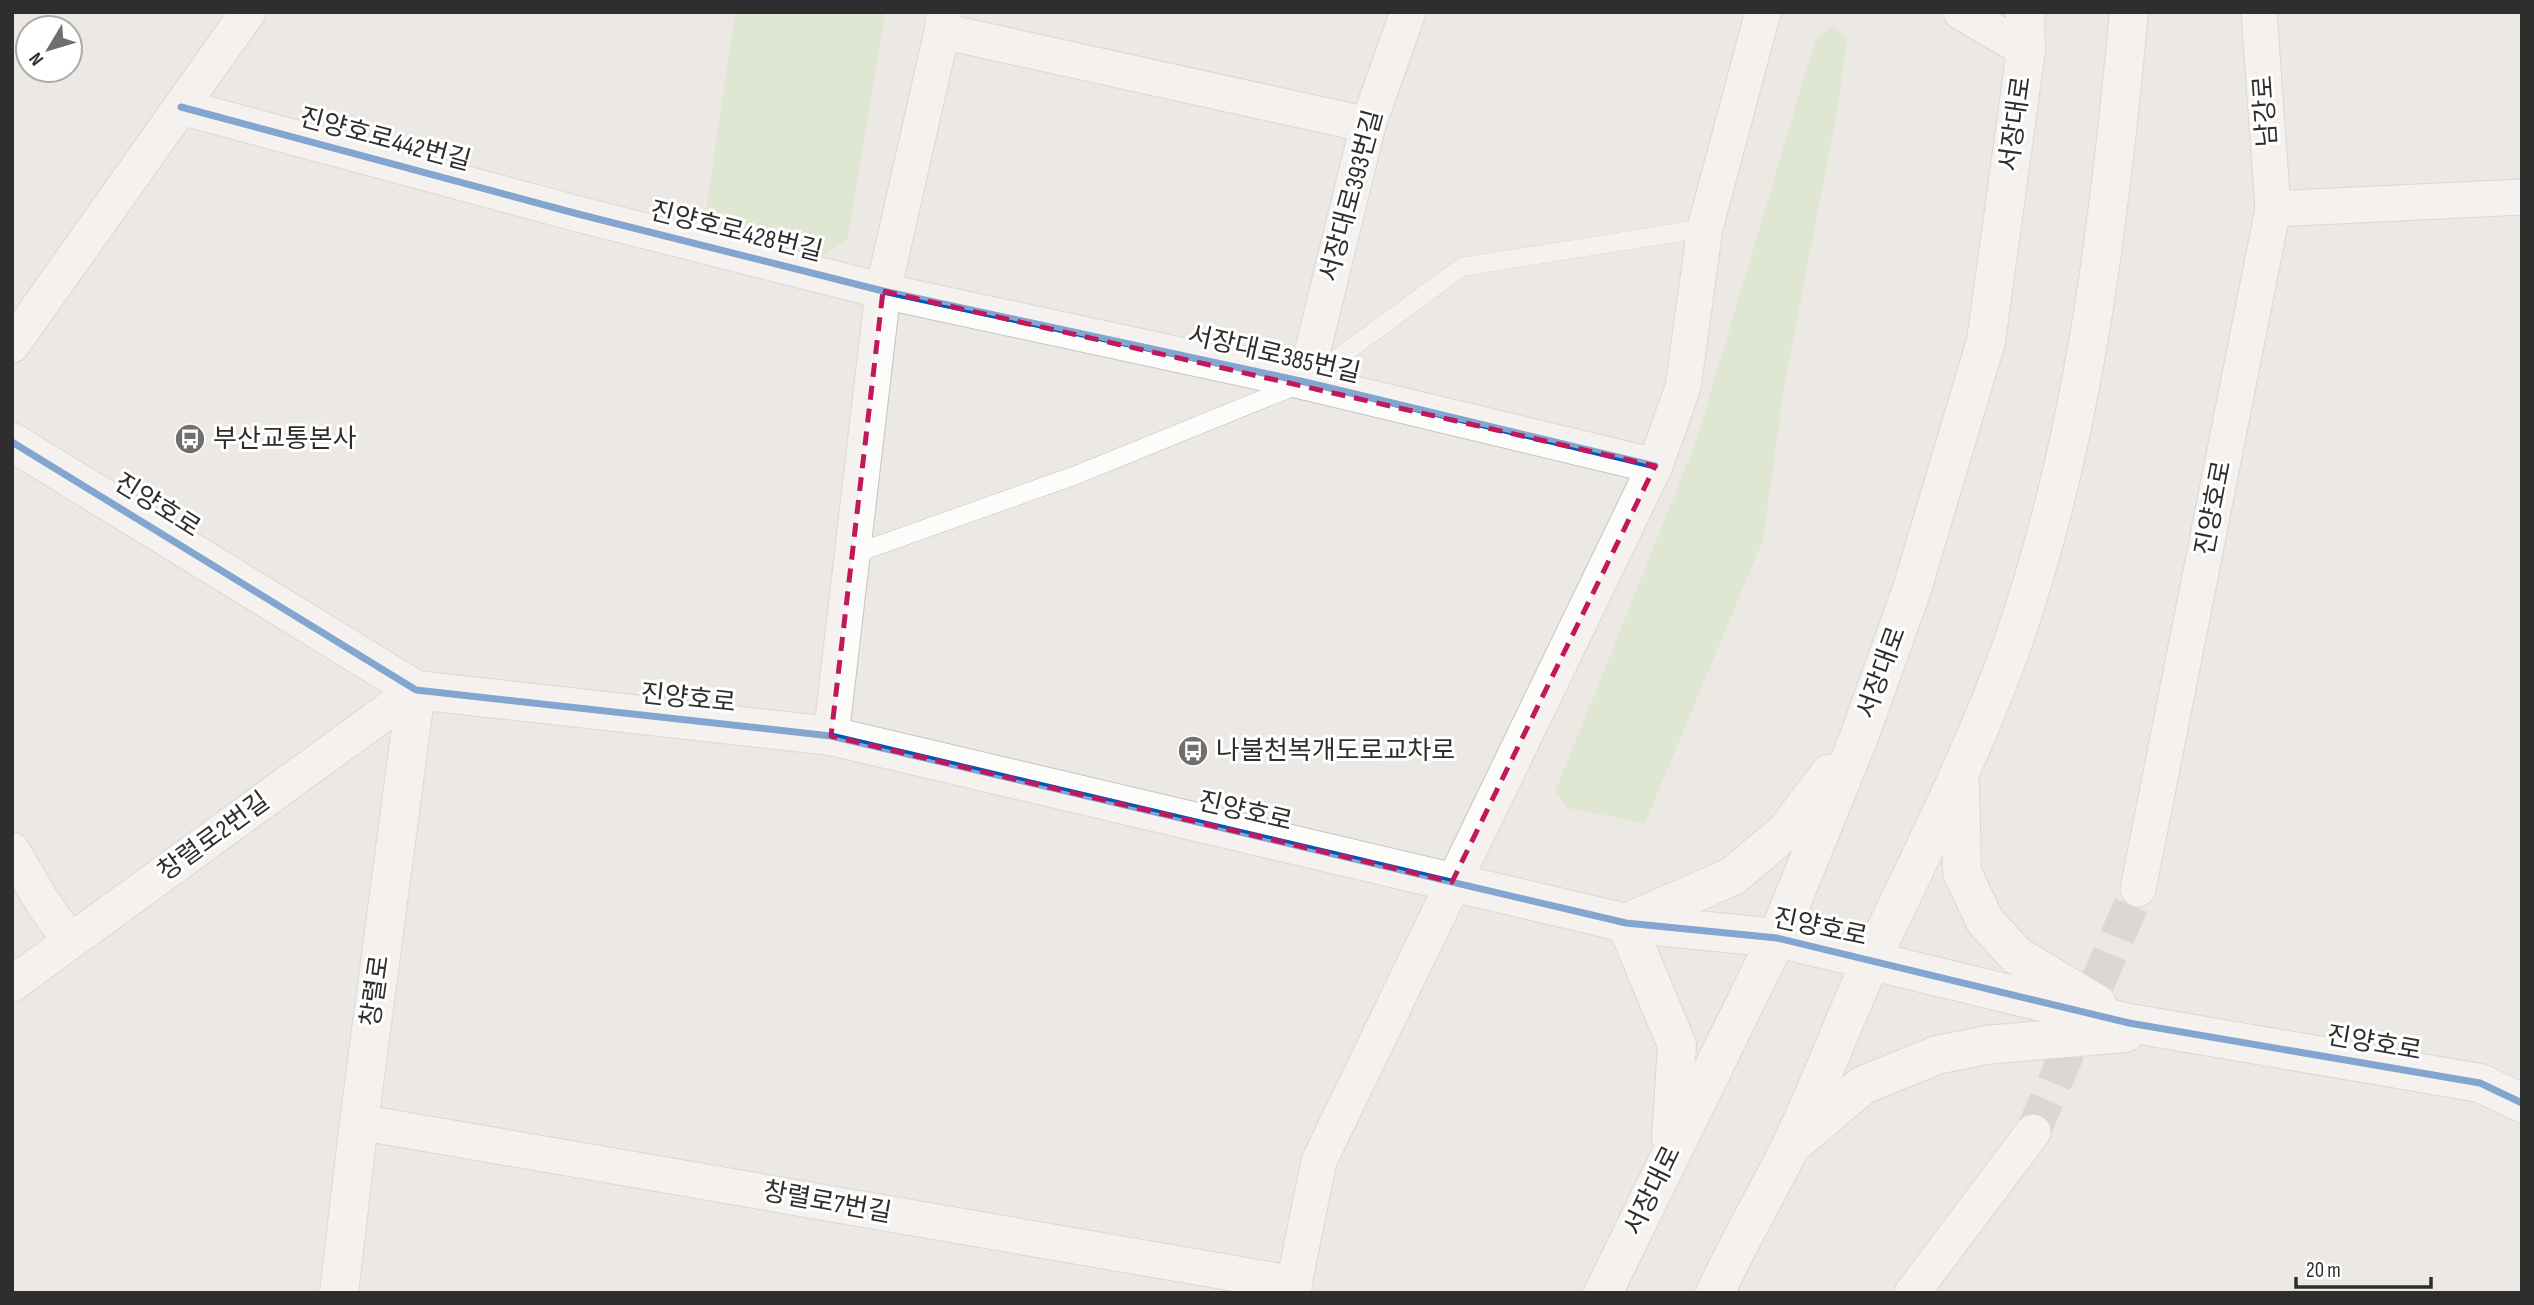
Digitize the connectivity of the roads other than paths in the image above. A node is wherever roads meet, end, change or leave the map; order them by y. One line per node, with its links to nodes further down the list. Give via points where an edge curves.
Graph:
1 (248, 12): 10 (street)
2 (1408, 12): 11 (street, 서장대로393번길)
3 (1763, 12): 15 (street)
4 (1961, 12): 9 (street)
5 (2025, 12): 9 (street, 서장대로)
6 (2129, 12): 25 (street, via 2106,238 2065,454 2012,645)
7 (2259, 12): 13 (street, 남강로)
8 (943, 22): 11 (street); 16 (street)
9 (2026, 50): 24 (street, 서장대로, via 1986,341 1912,589)
10 (181, 107): 14 (street, 진양호로442번길); 17 (street)
11 (1368, 125): 18 (street, 서장대로393번길)
12 (2522, 197): 13 (street)
13 (2273, 209): 28 (street, 진양호로)
14 (578, 214): 16 (street, 진양호로428번길)
15 (1705, 228): 18 (lane, via 1462,267); 20 (street, via 1683,387)
16 (883, 291): 18 (street, 서장대로385번길); 21 (street)
17 (12, 345)
18 (1305, 382): 20 (street, 서장대로385번길); 21 (lane, via 1076,475)
19 (12, 442): 22 (street, 진양호로)
20 (1656, 466): 27 (street)
21 (854, 554): 23 (street)
22 (416, 690): 23 (street, 진양호로); 31 (street, 창렬로2번길); 39 (street, 창렬로)
23 (831, 736): 27 (street, 진양호로)
24 (1858, 737): 29 (street, via 1786,831 1733,876); 30 (street, 서장대로)
25 (1960, 775): 32 (street); 34 (street, via 1962,872 1985,921 2016,955)
26 (12, 850): 31 (street)
27 (1452, 882): 29 (street, 진양호로); 43 (street, via 1319,1161)
28 (2138, 889)
29 (1626, 923): 30 (street, 진양호로); 42 (street, via 1677,1045)
30 (1777, 938): 32 (street, 진양호로); 42 (street, 서장대로)
31 (70, 941): 33 (street, 창렬로2번길)
32 (1871, 961): 34 (street, 진양호로); 41 (street)
33 (12, 984)
34 (2148, 1026): 36 (street, 진양호로); 41 (street, via 1937,1055 1863,1085)
35 (2522, 1079): 36 (street)
36 (2480, 1083): 37 (street, 진양호로); 38 (street)
37 (2522, 1103)
38 (2522, 1120)
39 (359, 1122): 43 (street, 창렬로7번길); 44 (street, 창렬로)
40 (2033, 1132): 47 (street)
41 (1790, 1147): 46 (street)
42 (1670, 1156): 45 (street, 서장대로)
43 (1294, 1288)
44 (339, 1293)
45 (1603, 1293)
46 (1715, 1293)
47 (1912, 1293)

